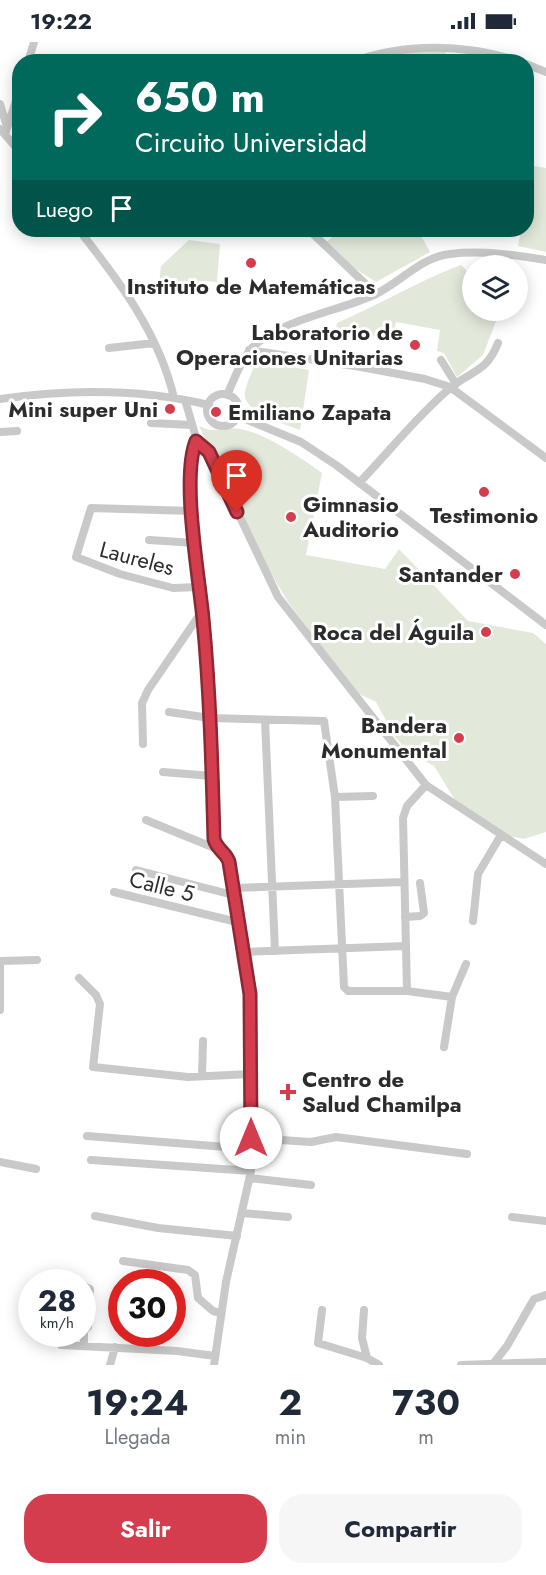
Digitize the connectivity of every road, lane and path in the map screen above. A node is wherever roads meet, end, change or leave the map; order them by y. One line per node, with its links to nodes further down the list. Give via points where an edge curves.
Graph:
1 (371, 54): 2 (street, via 387,47 432,43)
2 (494, 54)
3 (0, 104): 5 (street)
4 (12, 110): 5 (street)
5 (4, 130)
6 (84, 237): 10 (street, via 131,298)
7 (316, 237): 9 (street)
8 (546, 260): 9 (street, via 512,254 449,254 428,261)
9 (376, 294): 13 (street, via 280,330)
10 (154, 343): 12 (street); 17 (street, via 168,370)
11 (498, 343): 15 (street, via 480,369)
12 (109, 348)
13 (249, 350): 15 (street); 16 (street)
14 (441, 360): 15 (street)
15 (453, 386): 27 (street); 28 (street)
16 (227, 395): 20 (street, via 216,396); 21 (street, via 236,401)
17 (174, 398): 18 (street, via 140,392 91,391); 19 (street)
18 (0, 399)
19 (185, 400): 20 (street); 23 (street)
20 (209, 405): 21 (street, via 209,416 216,424 226,426)
21 (238, 416): 28 (street, via 301,442)
22 (151, 423): 23 (street)
23 (192, 425): 26 (street)
24 (17, 431): 25 (street)
25 (0, 432)
26 (196, 441): 29 (street, via 191,454); 41 (street, via 209,452 278,597)
27 (546, 458)
28 (359, 483): 34 (street)
29 (192, 511): 31 (street); 32 (street, Laureles, via 91,508 76,557 173,588)
30 (149, 540): 31 (street)
31 (195, 543): 32 (street)
32 (199, 587): 36 (street)
33 (198, 617): 38 (street, via 142,703)
34 (546, 626)
35 (168, 711): 36 (street)
36 (210, 718): 37 (street); 40 (street)
37 (266, 720): 43 (street, via 324,722); 52 (street)
38 (143, 744)
39 (163, 772): 40 (street)
40 (212, 776): 46 (street)
41 (426, 785): 45 (street); 49 (street, via 404,811)
42 (373, 796): 43 (street)
43 (335, 797): 51 (street)
44 (146, 820): 46 (street)
45 (501, 835): 47 (street); 56 (street, via 478,874)
46 (217, 849): 54 (street, via 228,858)
47 (546, 864)
48 (136, 870): 54 (street)
49 (403, 882): 51 (street); 55 (street)
50 (420, 883): 55 (street, via 424,913)
51 (338, 884): 52 (street); 59 (street)
52 (271, 887): 54 (street); 60 (street)
53 (114, 892): 57 (street, Calle 5)
54 (232, 892): 57 (street)
55 (405, 917): 58 (street)
56 (472, 921)
57 (237, 922): 61 (street)
58 (406, 946): 59 (street); 67 (street)
59 (341, 948): 60 (street); 67 (street, via 345,989)
60 (275, 951): 61 (street)
61 (243, 952): 72 (street, via 250,994)
62 (37, 960): 63 (street)
63 (0, 961)
64 (466, 964): 68 (street)
65 (0, 966): 69 (street)
66 (79, 978): 73 (street, via 96,995 99,1004 93,1067)
67 (407, 991): 68 (street)
68 (452, 997): 71 (street)
69 (0, 1010)
70 (203, 1041): 73 (street)
71 (444, 1047)
72 (251, 1074): 73 (street); 75 (street)
73 (202, 1076)
74 (87, 1136): 76 (street)
75 (251, 1138): 76 (street); 77 (street, via 311,1142 336,1137)
76 (251, 1149): 81 (street)
77 (467, 1154)
78 (91, 1160): 81 (street)
79 (0, 1162): 80 (street)
80 (36, 1169)
81 (250, 1175): 82 (street); 83 (street)
82 (312, 1185)
83 (243, 1213): 85 (street); 88 (street)
84 (95, 1216): 88 (street, via 158,1228)
85 (288, 1217)
86 (512, 1217): 87 (street)
87 (546, 1221)
88 (237, 1236): 93 (street)
89 (123, 1261): 93 (street, via 188,1270 195,1275 198,1298)
90 (546, 1295): 98 (street, via 534,1299)
91 (322, 1310): 95 (street, via 318,1343)
92 (364, 1310): 95 (street, via 362,1338)
93 (221, 1313): 96 (street)
94 (114, 1347): 96 (street); 99 (street)
95 (367, 1358): 100 (street)
96 (214, 1361)
97 (546, 1362): 98 (street)
98 (493, 1364): 101 (street)
99 (110, 1365)
100 (379, 1365)
101 (461, 1365)

